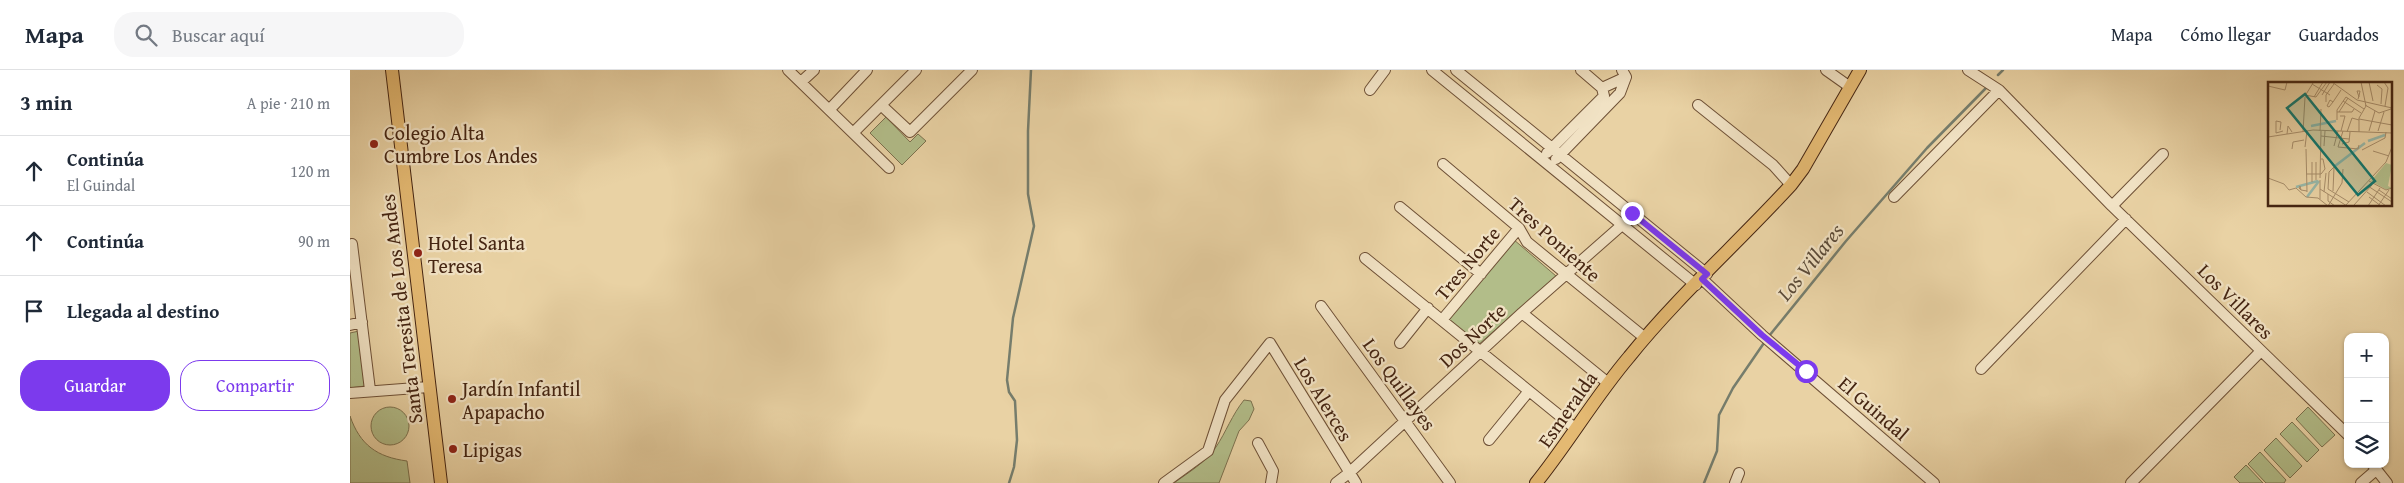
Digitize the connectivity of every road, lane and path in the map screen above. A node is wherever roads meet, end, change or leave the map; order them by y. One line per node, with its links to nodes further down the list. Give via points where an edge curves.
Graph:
1 (392, 70): 55 (main road, Santa Teresita de Los Andes)
2 (788, 70): 15 (street)
3 (814, 70): 15 (street)
4 (867, 70): 22 (street)
5 (916, 70): 20 (street)
6 (972, 70): 20 (street, via 910,132)
7 (1385, 70): 18 (street)
8 (1432, 70): 27 (street)
9 (1456, 70): 24 (street)
10 (1581, 70): 17 (street)
11 (1826, 70): 16 (street)
12 (1860, 70): 16 (main road)
13 (1968, 70): 19 (street, Los Villares)
14 (1624, 74): 17 (street); 26 (street, via 1620,93)
15 (801, 82): 22 (street)
16 (1850, 87): 31 (main road)
17 (1602, 88): 24 (street, via 1604,96)
18 (1370, 90)
19 (1999, 90): 32 (street); 33 (street, Los Villares)
20 (881, 105): 23 (street)
21 (1698, 105): 31 (street, via 1773,165)
22 (830, 109): 23 (street)
23 (853, 133): 30 (street)
24 (1551, 148): 26 (street); 27 (street)
25 (2163, 154): 33 (street)
26 (1560, 155): 29 (street); 42 (street)
27 (1542, 158): 29 (street)
28 (1443, 164): 37 (street, Tres Poniente)
29 (1550, 165): 36 (street)
30 (889, 168)
31 (1792, 186): 42 (main road, Esmeralda)
32 (1894, 197)
33 (2112, 206): 35 (street, Los Villares)
34 (1400, 207): 40 (street)
35 (2126, 219): 52 (street, Los Villares); 53 (street)
36 (1622, 225): 41 (street, Dos Norte); 42 (street)
37 (1519, 228): 40 (street, Tres Norte); 41 (street, Tres Poniente, via 1527,242)
38 (352, 244): 47 (street)
39 (1365, 258): 44 (street)
40 (1481, 274): 46 (street, Tres Norte)
41 (1565, 274): 45 (street, Dos Norte); 49 (street, Tres Poniente)
42 (1702, 279): 49 (main road, Esmeralda); 76 (street, El Guindal)
43 (1321, 306): 59 (street, Los Quillayes)
44 (1428, 308): 46 (street); 50 (street)
45 (1522, 313): 51 (street, Dos Norte); 54 (street)
46 (1442, 320): 51 (street)
47 (362, 322): 48 (street); 56 (street)
48 (350, 326)
49 (1645, 338): 54 (main road, Esmeralda)
50 (1400, 342)
51 (1480, 351): 57 (street); 59 (street, Dos Norte)
52 (2260, 352): 61 (street, Los Villares); 77 (street)
53 (1981, 369)
54 (1608, 383): 60 (main road, Esmeralda)
55 (429, 387): 56 (street); 68 (main road, Santa Teresita de Los Andes)
56 (370, 390): 58 (street)
57 (1529, 391): 60 (street); 62 (street)
58 (350, 393)
59 (1405, 421): 67 (street, Dos Norte); 73 (street, Los Quillayes)
60 (1576, 429): 74 (main road, Esmeralda)
61 (2344, 432)
62 (1489, 440)
63 (1258, 443): 70 (street, via 1273,471)
64 (2373, 468): 78 (street)
65 (2375, 468): 79 (street)
66 (1739, 472): 75 (street)
67 (1349, 473): 69 (street, Los Alerces, via 1270,343 1225,400 1208,452); 71 (street); 72 (street, Los Alerces)
68 (441, 483)
69 (1164, 483)
70 (1271, 483)
71 (1336, 483)
72 (1356, 483)
73 (1450, 483)
74 (1536, 483)
75 (1735, 483)
76 (1934, 483)
77 (2131, 483)
78 (2361, 483)
79 (2386, 483)

